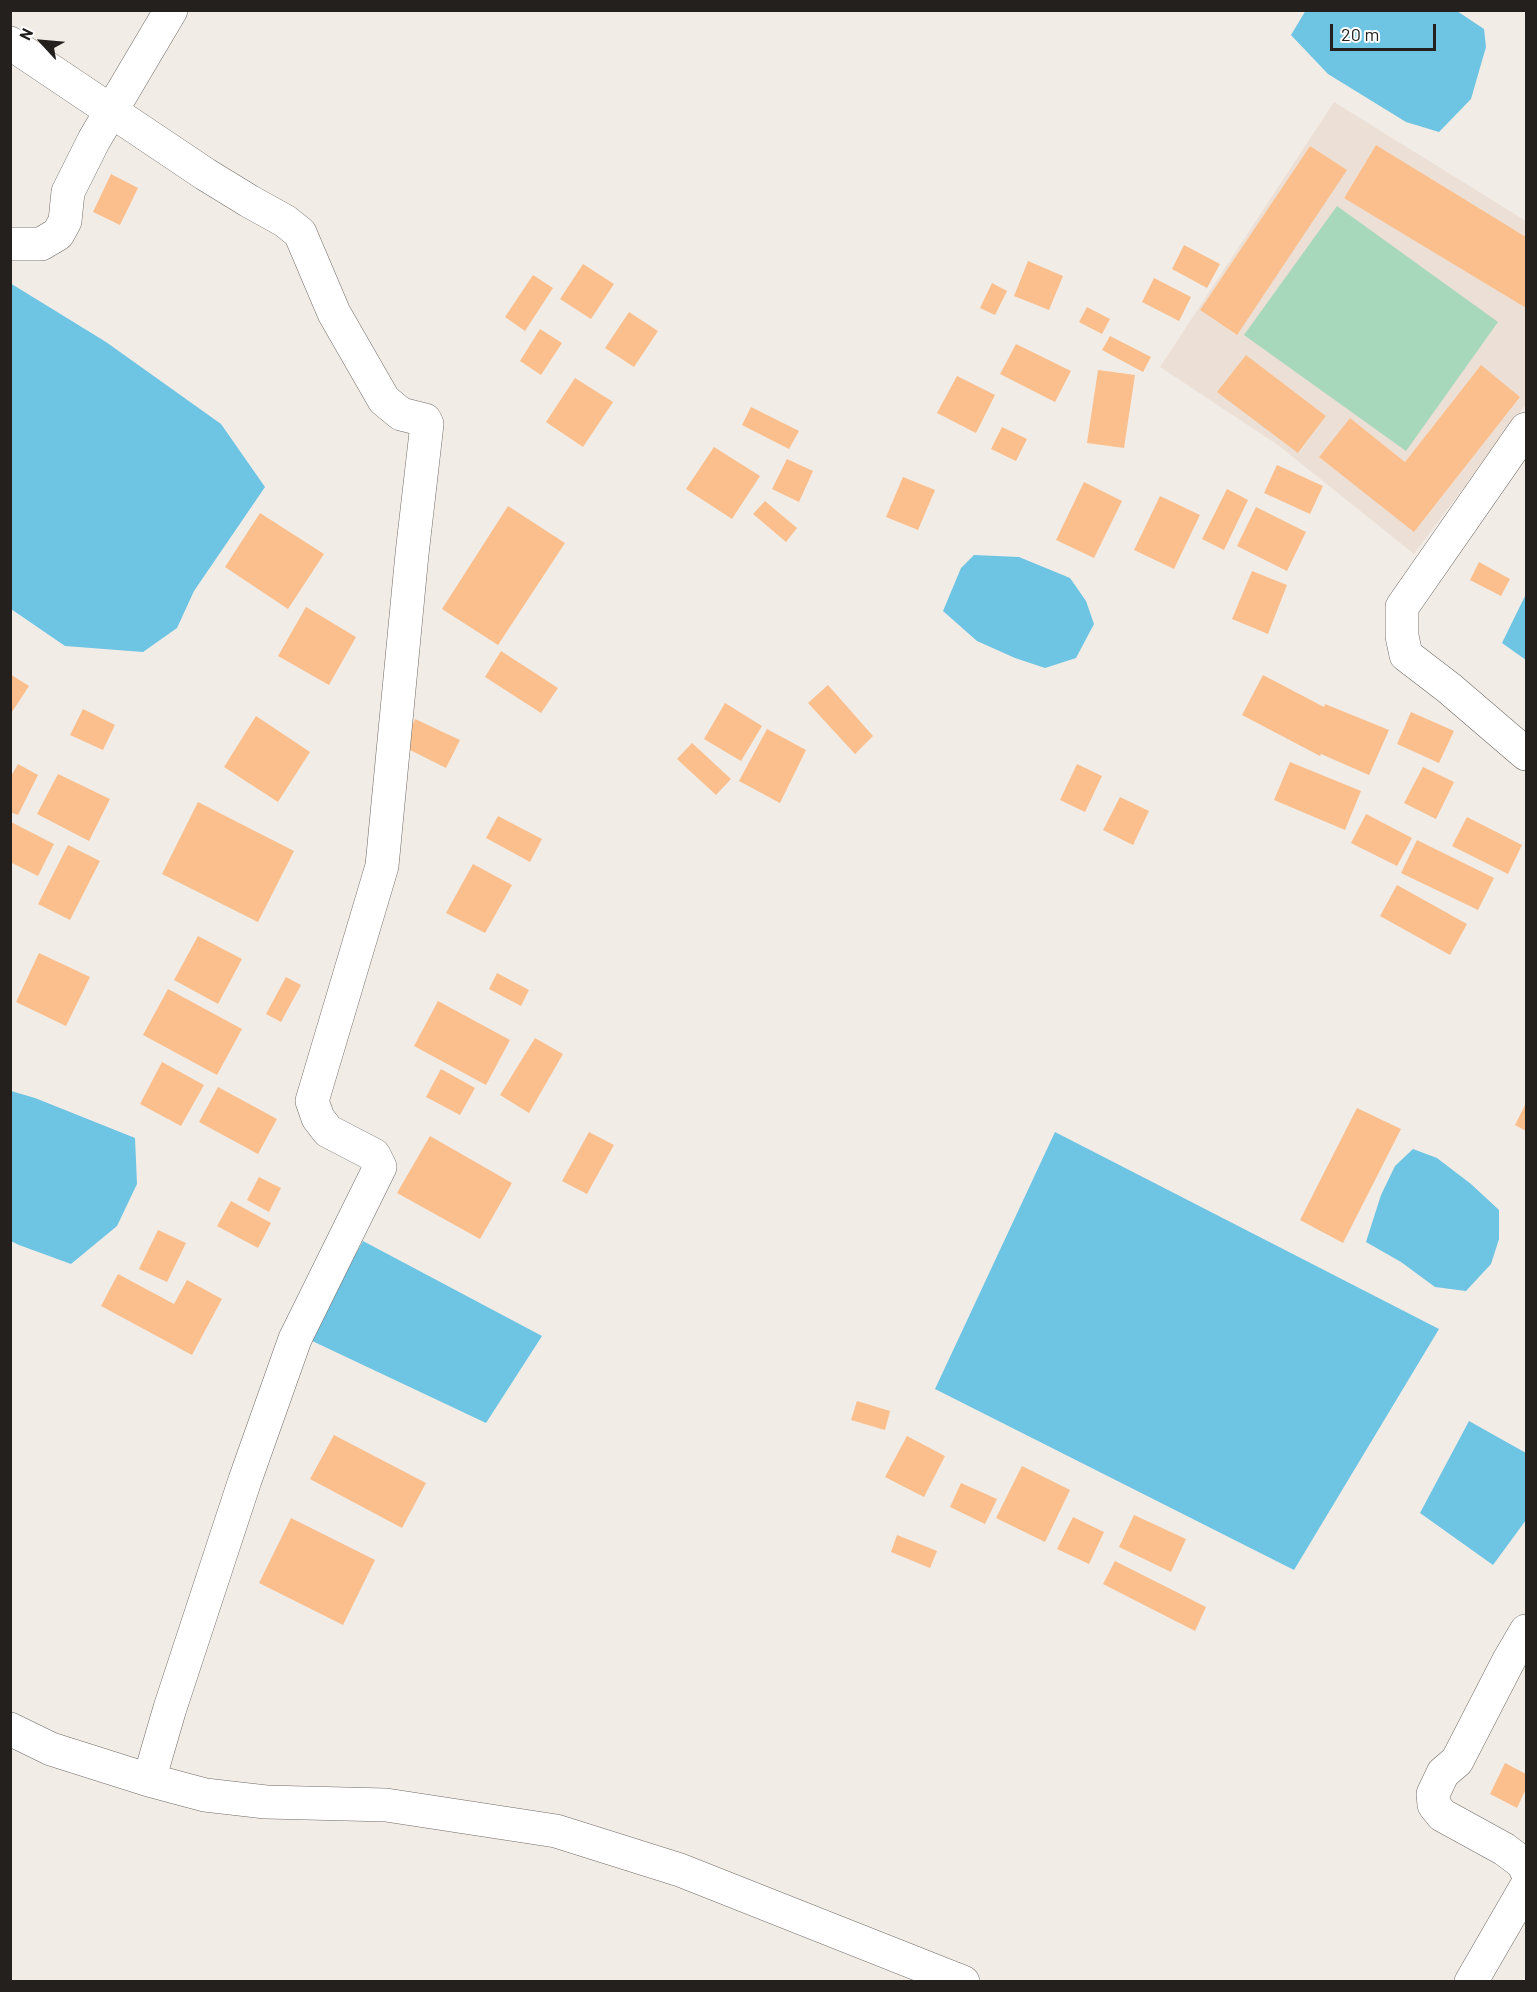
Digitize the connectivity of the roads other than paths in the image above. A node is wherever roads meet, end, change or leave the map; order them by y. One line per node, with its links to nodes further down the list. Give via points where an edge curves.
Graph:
1 (171, 10): 3 (street)
2 (10, 43): 3 (street)
3 (112, 111): 4 (street, via 68,192 58,234 41,244); 9 (street, via 300,233 334,313 384,400 401,414 427,424 382,866 312,1101 328,1131 374,1155 380,1167 295,1339 244,1479)
4 (10, 244)
5 (1527, 429): 6 (street, via 1402,607 1402,636 1406,655)
6 (1527, 754)
7 (1527, 1631): 10 (street, via 1457,1761 1443,1773 1434,1805 1442,1815 1504,1849)
8 (10, 1729): 9 (street, via 51,1749)
9 (149, 1780): 12 (street, via 205,1795 266,1802 386,1805 556,1831 680,1870)
10 (1527, 1870)
11 (1527, 1887): 13 (street)
12 (963, 1982)
13 (1472, 1982)

